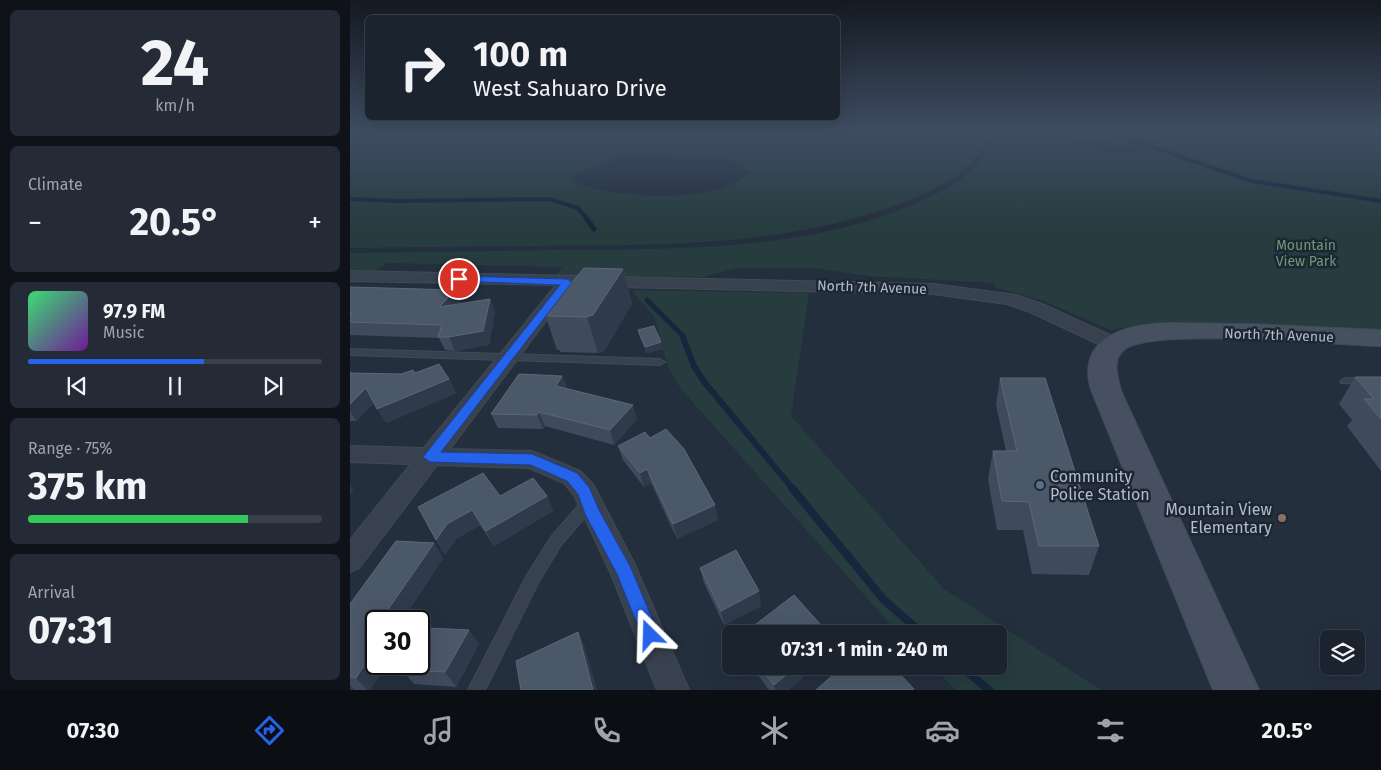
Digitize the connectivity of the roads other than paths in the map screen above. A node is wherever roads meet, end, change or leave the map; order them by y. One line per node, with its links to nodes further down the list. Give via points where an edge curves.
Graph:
1 (350, 276): 2 (street, North 7th Avenue)
2 (567, 282): 4 (street, North 7th Avenue, via 607,280 925,288 975,293 1010,299 1036,308); 6 (street)
3 (1381, 338): 4 (main road, North 7th Avenue, via 1168,331 1147,333)
4 (1114, 344): 16 (main road, via 1100,371 1104,384)
5 (350, 352): 6 (lane)
6 (507, 358): 7 (lane); 11 (street)
7 (660, 362)
8 (1345, 381): 9 (lane)
9 (1381, 382)
10 (350, 454): 11 (street)
11 (430, 457): 12 (street, via 532,460 572,477); 13 (street)
12 (589, 503): 14 (lane, via 556,541 532,580); 15 (street, via 624,571)
13 (350, 560)
14 (476, 690)
15 (673, 690)
16 (1236, 690)

